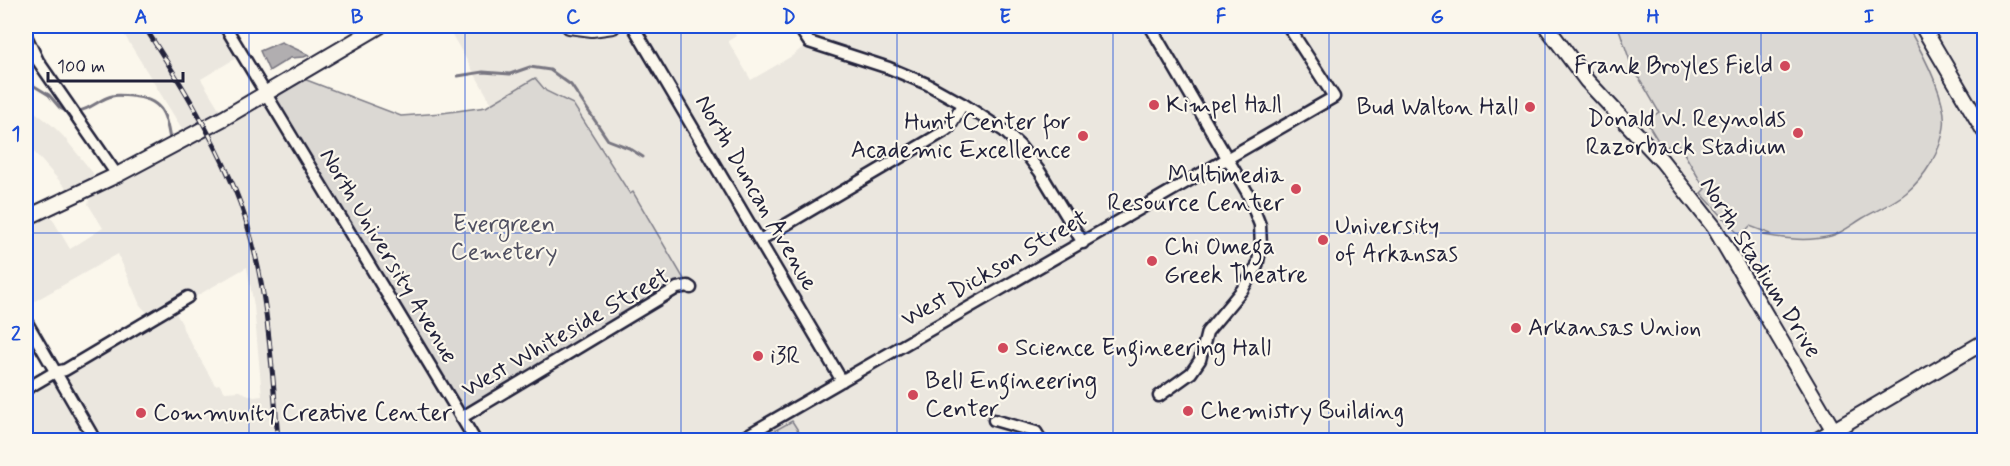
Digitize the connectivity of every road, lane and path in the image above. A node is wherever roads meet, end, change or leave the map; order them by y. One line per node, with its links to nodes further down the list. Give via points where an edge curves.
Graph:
1 (225, 26): 12 (street, North University Avenue)
2 (380, 26): 12 (street)
3 (569, 26): 4 (street)
4 (613, 26)
5 (633, 26): 18 (street, North Duncan Avenue)
6 (798, 26): 13 (street, via 809,42 890,68)
7 (1150, 26): 15 (street)
8 (1288, 26): 15 (street, West Dickson Street, via 1334,97)
9 (1546, 26): 30 (street, North Stadium Drive, via 1587,81 1662,161 1714,227)
10 (1922, 26): 14 (street)
11 (26, 36): 16 (street, via 38,61)
12 (266, 93): 16 (street); 28 (street, North University Avenue)
13 (963, 104): 18 (street, via 945,131); 19 (street, via 1020,146)
14 (1984, 131)
15 (1227, 158): 19 (street, West Dickson Street); 27 (street, via 1260,225 1257,266 1208,332 1196,366)
16 (117, 175): 17 (street)
17 (26, 218)
18 (760, 240): 25 (street, North Duncan Avenue)
19 (1083, 243): 25 (street, West Dickson Street)
20 (691, 288): 28 (street, West Whiteside Street, via 677,288)
21 (188, 297): 24 (street, via 65,370)
22 (26, 321): 24 (street)
23 (1984, 342): 30 (street)
24 (55, 372): 26 (street); 31 (street)
25 (842, 381): 33 (street, West Dickson Street)
26 (26, 389)
27 (1159, 396)
28 (462, 418): 32 (street, North University Avenue)
29 (994, 420): 34 (street, via 1036,432)
30 (1834, 431): 35 (street)
31 (95, 441)
32 (476, 441)
33 (739, 441)
34 (1041, 441)
35 (1817, 441)

